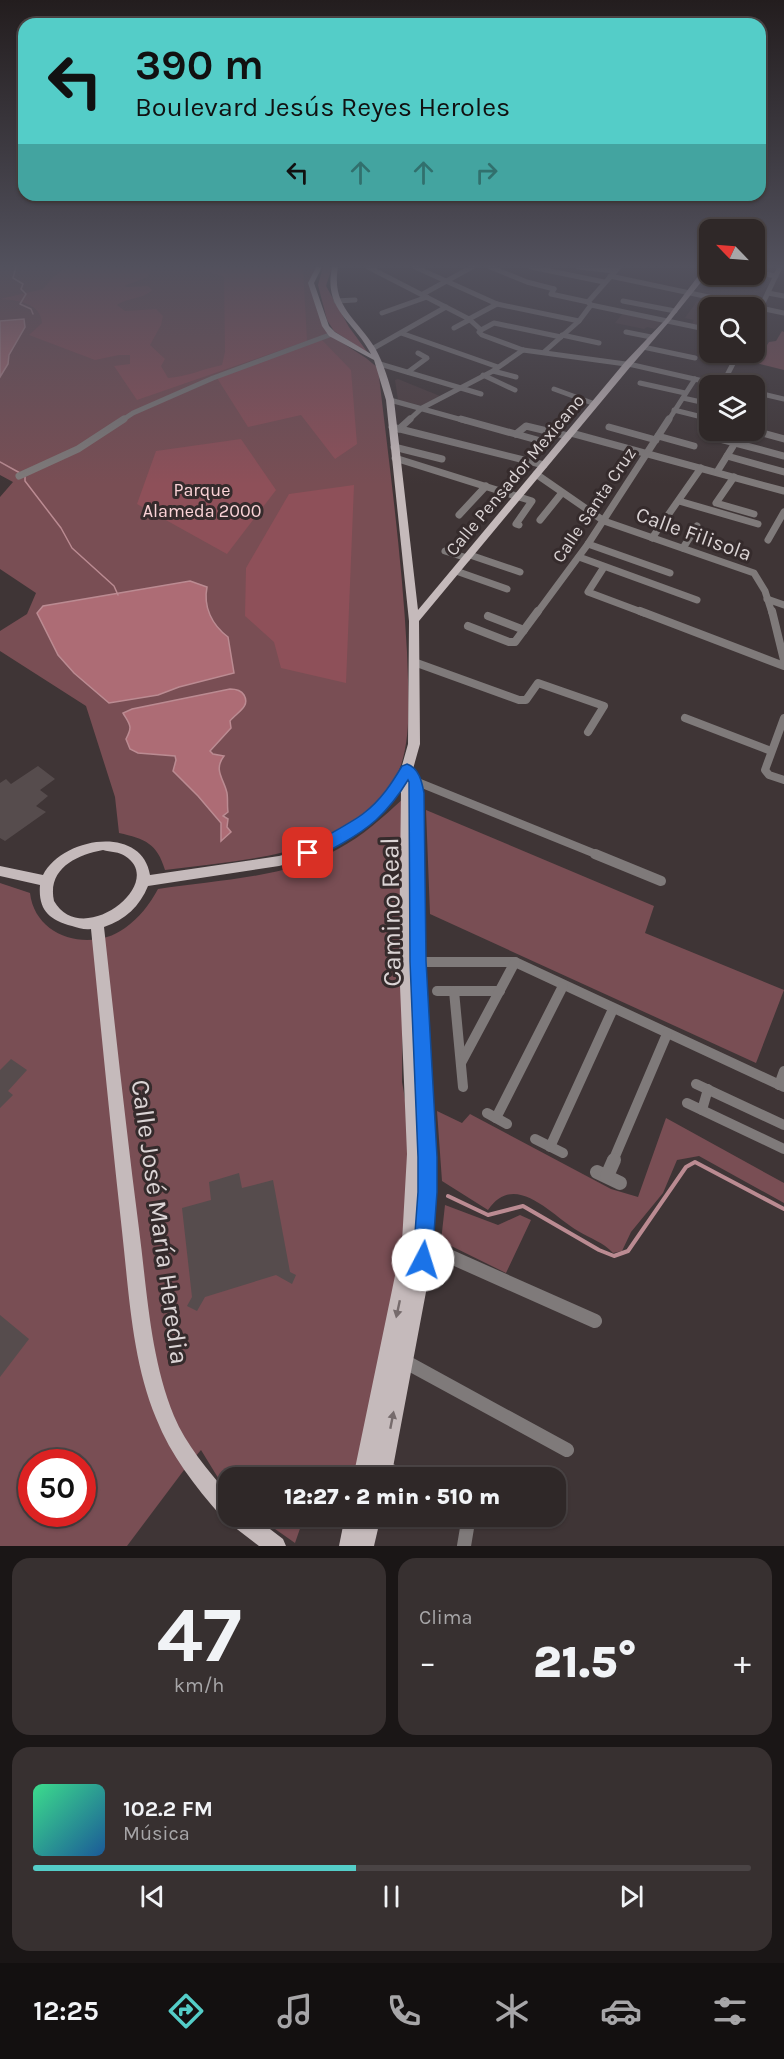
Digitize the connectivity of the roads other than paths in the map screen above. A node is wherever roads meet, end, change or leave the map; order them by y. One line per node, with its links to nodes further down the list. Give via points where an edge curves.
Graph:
1 (318, 339): 61 (street, via 133,413 78,449)
2 (341, 339): 15 (main road)
3 (362, 339): 15 (main road)
4 (395, 339): 15 (street)
5 (417, 339): 18 (street)
6 (494, 339): 12 (street)
7 (558, 339): 14 (street)
8 (578, 339): 10 (street)
9 (649, 339): 11 (main road, Calle Pensador Mexicano)
10 (599, 343)
11 (643, 347): 16 (street); 17 (main road, Calle Pensador Mexicano)
12 (524, 350): 14 (street); 18 (street)
13 (418, 352): 19 (street, via 427,358)
14 (544, 352): 17 (street)
15 (376, 357): 19 (street); 34 (main road)
16 (695, 358)
17 (628, 364): 24 (street); 36 (main road, Calle Pensador Mexicano)
18 (496, 369): 21 (street); 22 (street)
19 (408, 372): 23 (street)
20 (434, 372): 23 (street)
21 (483, 375): 27 (street); 29 (street)
22 (516, 377)
23 (428, 378): 27 (street)
24 (695, 379): 25 (street); 31 (street, Calle Santa Cruz)
25 (699, 380)
26 (640, 383): 31 (street)
27 (459, 387): 30 (street); 37 (street)
28 (554, 389): 36 (street)
29 (515, 390)
30 (481, 394)
31 (684, 395): 35 (street); 38 (street, Calle Santa Cruz)
32 (765, 395): 33 (street)
33 (784, 399)
34 (390, 400): 37 (street); 41 (main road)
35 (699, 400)
36 (595, 404): 44 (main road, Calle Pensador Mexicano)
37 (422, 408): 41 (street); 42 (street)
38 (674, 410): 39 (street); 45 (street, Calle Santa Cruz)
39 (699, 416)
40 (609, 427): 45 (street)
41 (395, 428): 51 (main road); 56 (street)
42 (516, 434): 44 (street, via 526,426); 48 (street)
43 (765, 434): 46 (street)
44 (570, 435): 52 (street); 56 (main road, Calle Pensador Mexicano)
45 (657, 438): 50 (street); 52 (street, Calle Santa Cruz)
46 (784, 439)
47 (728, 441): 49 (street)
48 (548, 443)
49 (735, 443): 53 (street); 54 (street)
50 (694, 446)
51 (394, 452): 55 (street); 63 (street); 92 (main road)
52 (647, 454): 57 (street); 72 (street, Calle Santa Cruz)
53 (727, 456): 58 (street); 59 (street)
54 (784, 456)
55 (442, 459)
56 (544, 465): 60 (main road, Calle Pensador Mexicano)
57 (700, 468): 59 (street); 67 (street)
58 (784, 471)
59 (717, 472): 62 (street)
60 (536, 474): 65 (street, Calle Filisola); 66 (main road, Calle Pensador Mexicano)
61 (19, 476)
62 (734, 477): 64 (street); 69 (street, via 716,502)
63 (486, 486): 66 (street); 70 (street)
64 (784, 491)
65 (561, 494): 71 (street); 72 (street, Calle Filisola)
66 (518, 496): 73 (street, via 532,501); 81 (main road, Calle Pensador Mexicano)
67 (679, 501): 74 (street); 76 (street)
68 (784, 512): 77 (street)
69 (754, 514)
70 (459, 515)
71 (540, 520)
72 (604, 521): 76 (street, Calle Filisola); 78 (street, Calle Santa Cruz)
73 (518, 524)
74 (758, 524)
75 (697, 526): 79 (street)
76 (652, 538): 79 (street, Calle Filisola)
77 (768, 540)
78 (588, 544): 82 (street, Calle Santa Cruz); 86 (street)
79 (683, 548): 88 (street, Calle Filisola, via 754,573)
80 (445, 551): 81 (street)
81 (468, 556): 84 (main road, Calle Pensador Mexicano); 85 (street)
82 (579, 557): 83 (street); 94 (street, Calle Santa Cruz)
83 (604, 567): 89 (street); 98 (street, via 588,592)
84 (456, 571): 87 (street); 92 (main road, Calle Pensador Mexicano)
85 (520, 572)
86 (670, 573)
87 (507, 589)
88 (767, 599): 90 (street); 95 (street, Calle Filisola)
89 (697, 600)
90 (784, 605)
91 (488, 616): 94 (street)
92 (414, 621): 97 (main road)
93 (468, 626): 94 (street, Calle Santa Cruz, via 513,643)
94 (524, 630)
95 (781, 638): 96 (street, Calle Filisola)
96 (784, 660)
97 (414, 662): 101 (street, via 519,700 526,700 538,683 604,706); 103 (main road, via 414,744)
98 (784, 666)
99 (685, 718): 102 (street)
100 (784, 718): 102 (street)
101 (588, 732)
102 (771, 751): 104 (street, via 765,772)
103 (409, 777): 107 (main road, via 369,818 308,853 279,861); 108 (street); 110 (main road, Camino Real)
104 (784, 780)
105 (0, 871): 106 (main road)
106 (47, 881): 107 (main road, via 57,865 72,853 103,845 134,855 141,862); 109 (main road, via 46,899 56,914 72,922)
107 (144, 881): 109 (main road, via 129,907)
108 (661, 881)
109 (97, 922): 140 (main road, Calle José María Heredia, via 149,1362 173,1435)
110 (412, 962): 111 (street); 133 (main road, Camino Real, via 427,1157); 134 (main road, Camino Real, via 415,1154)
111 (515, 962): 112 (street); 115 (street)
112 (563, 986): 116 (street); 126 (street)
113 (437, 991): 114 (street)
114 (454, 991): 115 (street); 118 (street)
115 (500, 991): 118 (street)
116 (613, 1009): 117 (street); 129 (street)
117 (667, 1034): 121 (street); 132 (street, via 602,1174)
118 (461, 1064): 122 (street)
119 (784, 1071): 121 (street)
120 (696, 1084): 123 (street)
121 (782, 1086)
122 (464, 1087)
123 (708, 1089): 125 (street); 127 (street)
124 (687, 1103): 125 (street)
125 (702, 1110): 130 (street)
126 (496, 1118)
127 (784, 1125)
128 (535, 1139): 129 (street)
129 (550, 1147): 131 (street)
130 (784, 1149)
131 (563, 1153)
132 (620, 1183)
133 (424, 1245): 134 (main road, Camino Real); 135 (street)
134 (410, 1286): 136 (main road, Camino Real); 138 (main road, Camino Real, one-way to 138)
135 (595, 1321)
136 (404, 1360): 137 (street); 139 (main road, Camino Real, one-way to 136)
137 (567, 1450)
138 (366, 1467)
139 (383, 1467)
140 (218, 1497)
141 (251, 1527): 145 (main road)
142 (353, 1527): 146 (main road)
143 (368, 1527): 147 (main road)
144 (467, 1527): 148 (street)
145 (276, 1546)
146 (349, 1546)
147 (364, 1546)
148 (464, 1546)

